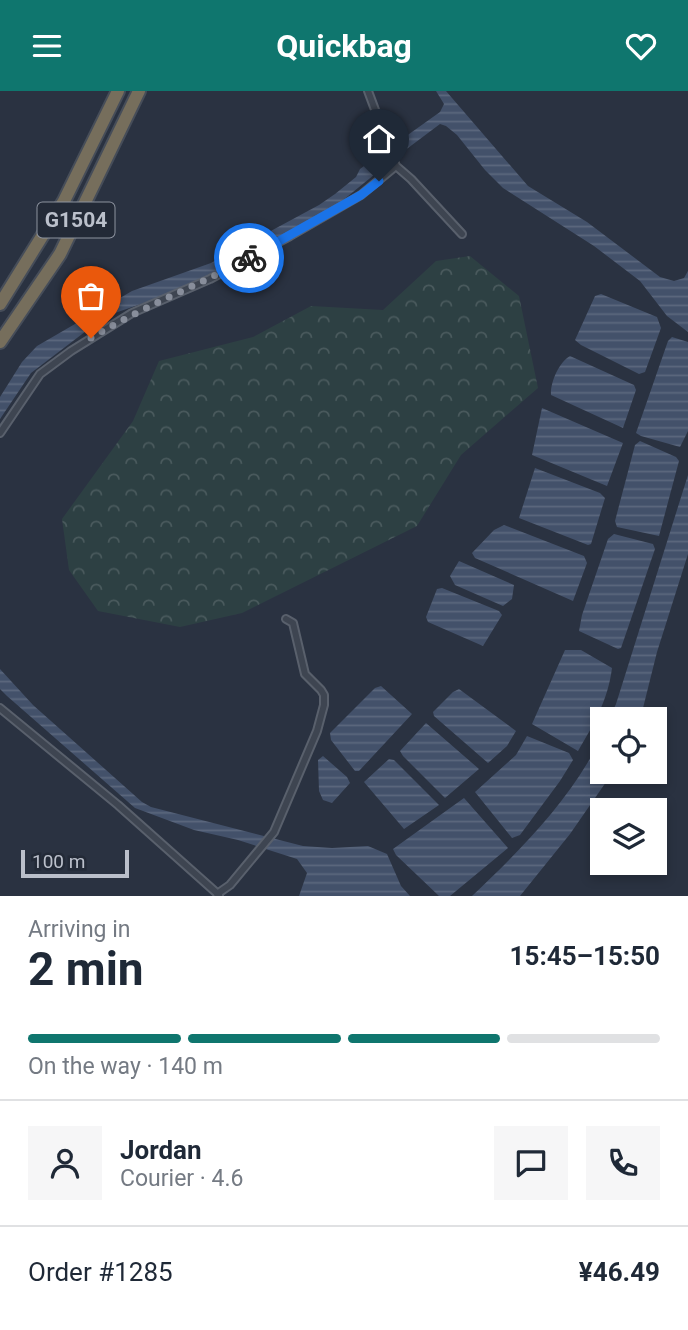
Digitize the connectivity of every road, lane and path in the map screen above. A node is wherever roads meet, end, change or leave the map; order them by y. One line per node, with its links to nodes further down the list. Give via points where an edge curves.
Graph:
1 (118, 91): 6 (highway, G1504, via 64,201)
2 (139, 91): 7 (highway, G1504, via 60,254)
3 (368, 91): 4 (street)
4 (395, 163): 5 (street); 8 (street, via 361,195 210,279 132,313 71,351 40,374)
5 (462, 234)
6 (0, 304)
7 (0, 342)
8 (0, 433)
9 (286, 619): 11 (street, via 293,622 305,674 321,690 324,705 274,832)
10 (0, 708): 11 (street)
11 (219, 895)

